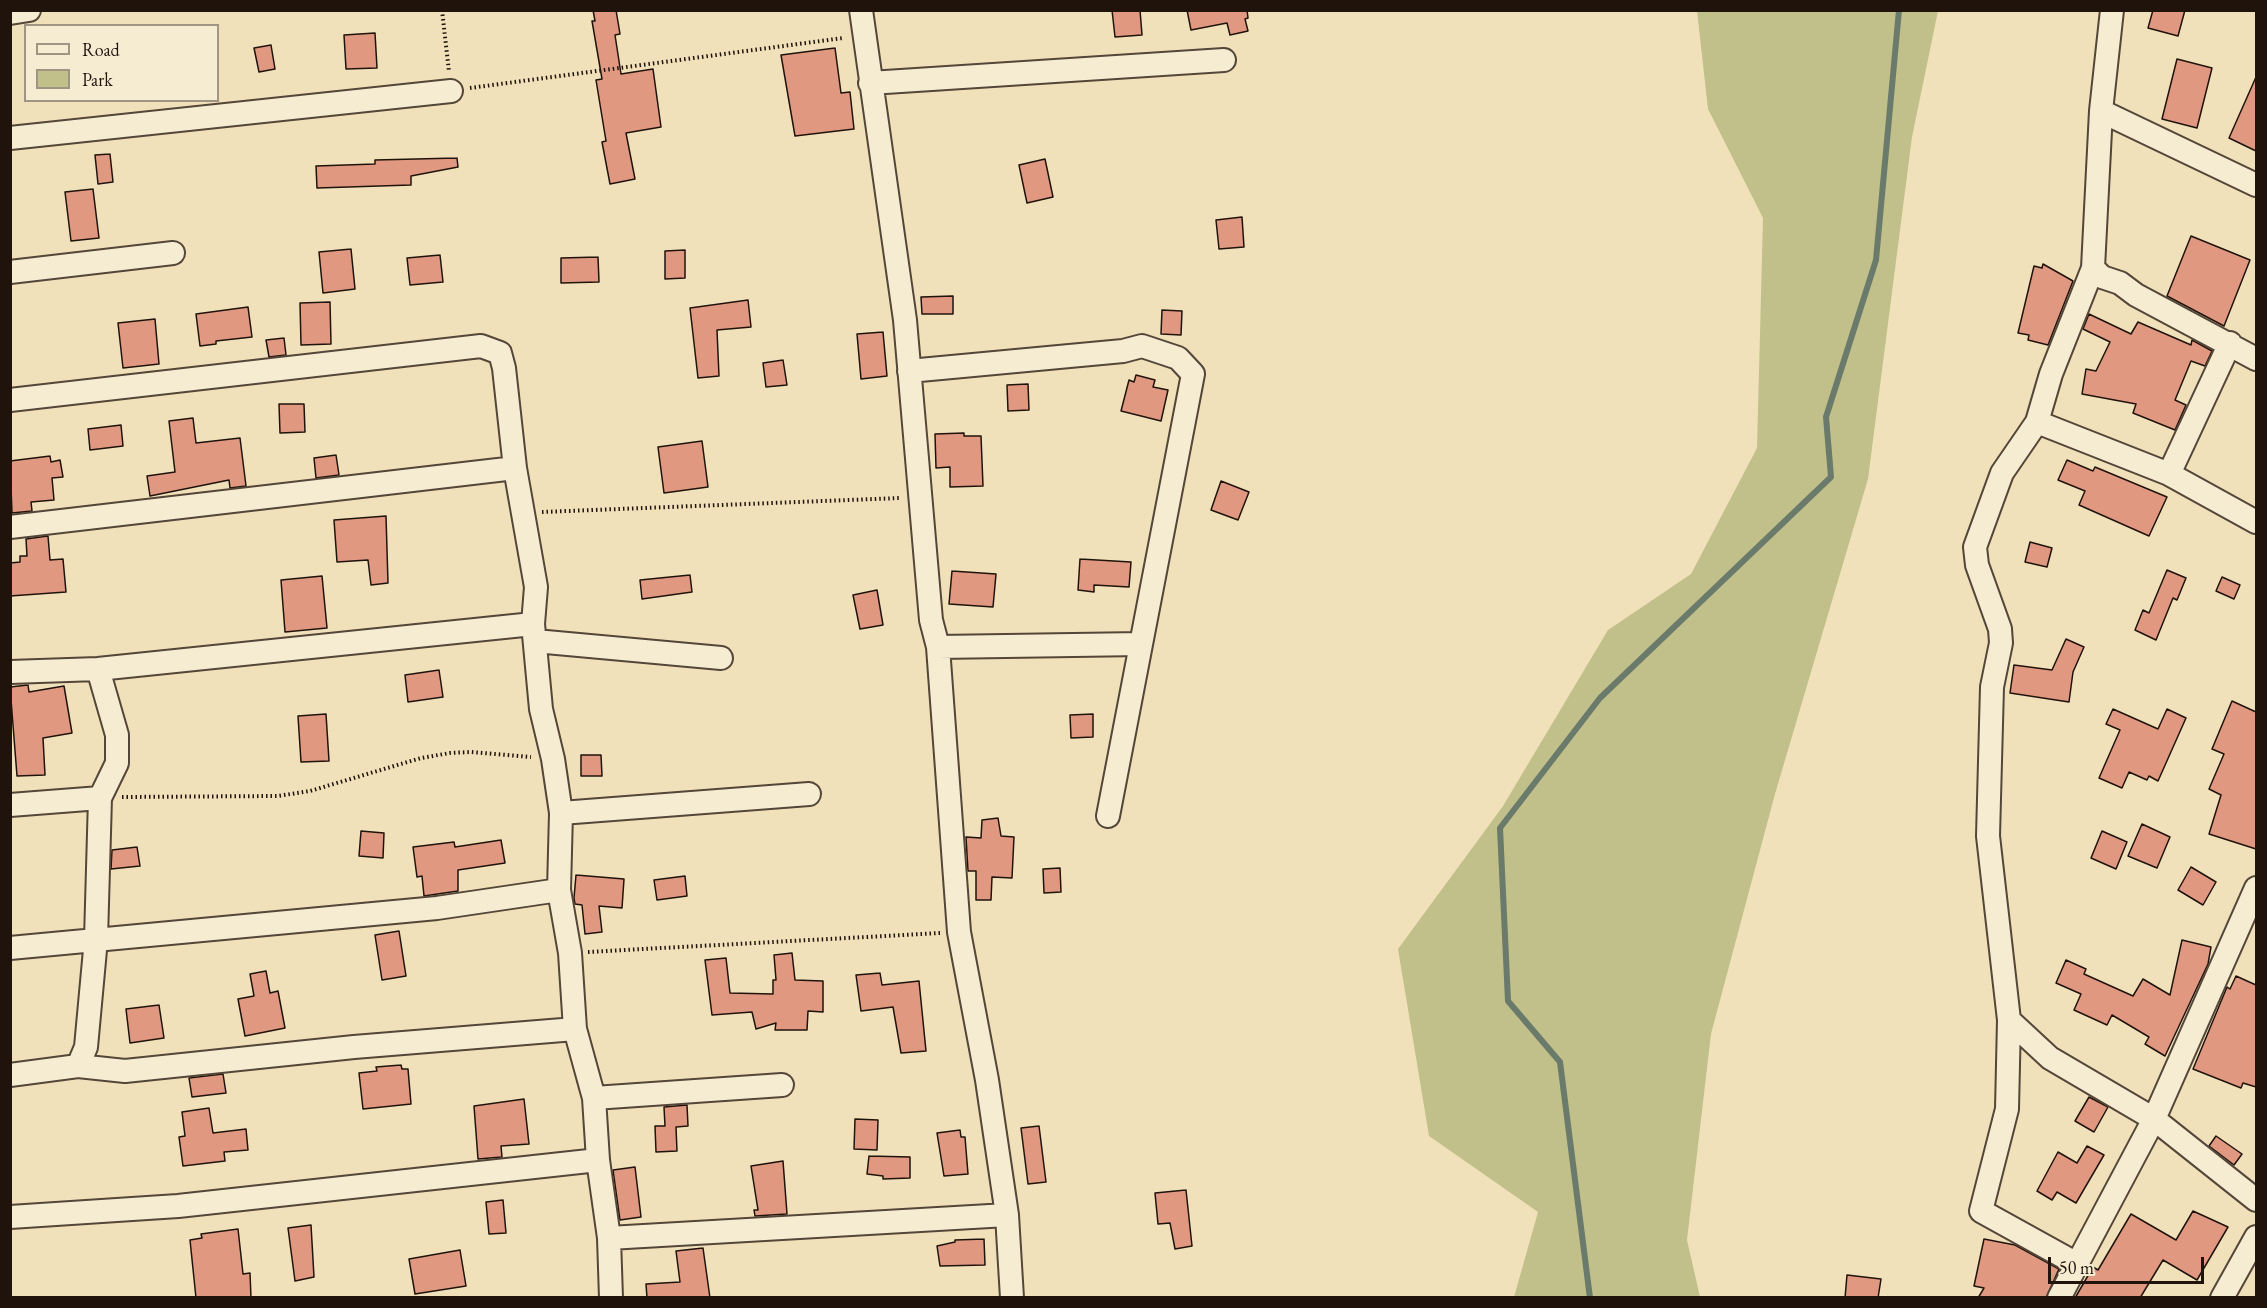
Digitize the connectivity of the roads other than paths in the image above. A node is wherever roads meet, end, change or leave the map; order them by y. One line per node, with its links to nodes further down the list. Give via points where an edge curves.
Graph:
1 (29, 10): 4 (street)
2 (861, 10): 6 (street)
3 (2112, 10): 8 (street)
4 (10, 13)
5 (1224, 60): 6 (street)
6 (870, 83): 16 (street)
7 (452, 91): 9 (street)
8 (2101, 111): 10 (street); 12 (street)
9 (10, 138)
10 (2256, 185)
11 (173, 253): 13 (street)
12 (2093, 268): 14 (street, via 2102,277); 18 (street, via 2051,374)
13 (10, 272)
14 (2230, 343): 15 (street); 20 (street)
15 (2256, 358)
16 (909, 371): 24 (street, via 1142,346 1178,358 1193,374); 25 (street, via 931,620)
17 (10, 400): 19 (street, via 481,345 500,353)
18 (2037, 422): 20 (street); 38 (street, via 2002,473 1975,547 1977,565 2000,629 1992,687 1988,836)
19 (515, 468): 22 (street); 23 (street, via 536,587)
20 (2169, 474): 21 (street)
21 (2256, 522)
22 (10, 527)
23 (534, 633): 26 (street); 27 (street); 32 (street, via 541,709)
24 (1141, 644): 25 (street); 33 (street)
25 (938, 647): 47 (street, via 959,933 980,1031)
26 (721, 658)
27 (98, 669): 28 (street); 30 (street, via 117,735 117,763)
28 (10, 672)
29 (809, 794): 32 (street)
30 (100, 798): 31 (street); 36 (street)
31 (10, 805)
32 (561, 813): 35 (street)
33 (1108, 816)
34 (2256, 888): 44 (street)
35 (559, 890): 36 (street, via 437,908); 39 (street, via 570,953)
36 (96, 939): 37 (street); 40 (street, via 86,1047)
37 (10, 948)
38 (2009, 1020): 44 (street, via 2050,1058); 51 (street, via 2007,1108 1981,1210)
39 (574, 1029): 40 (street, via 125,1071); 43 (street)
40 (78, 1066): 41 (street)
41 (10, 1075)
42 (782, 1085): 43 (street)
43 (594, 1098): 45 (street)
44 (2154, 1119): 46 (street); 51 (street)
45 (598, 1160): 48 (street, via 213,1202); 50 (street)
46 (2256, 1200)
47 (1007, 1215): 50 (street); 53 (street)
48 (10, 1217)
49 (2256, 1237): 55 (street)
50 (609, 1238): 52 (street)
51 (2075, 1263): 54 (street)
52 (611, 1298)
53 (1012, 1298)
54 (2059, 1298)
55 (2222, 1298)

